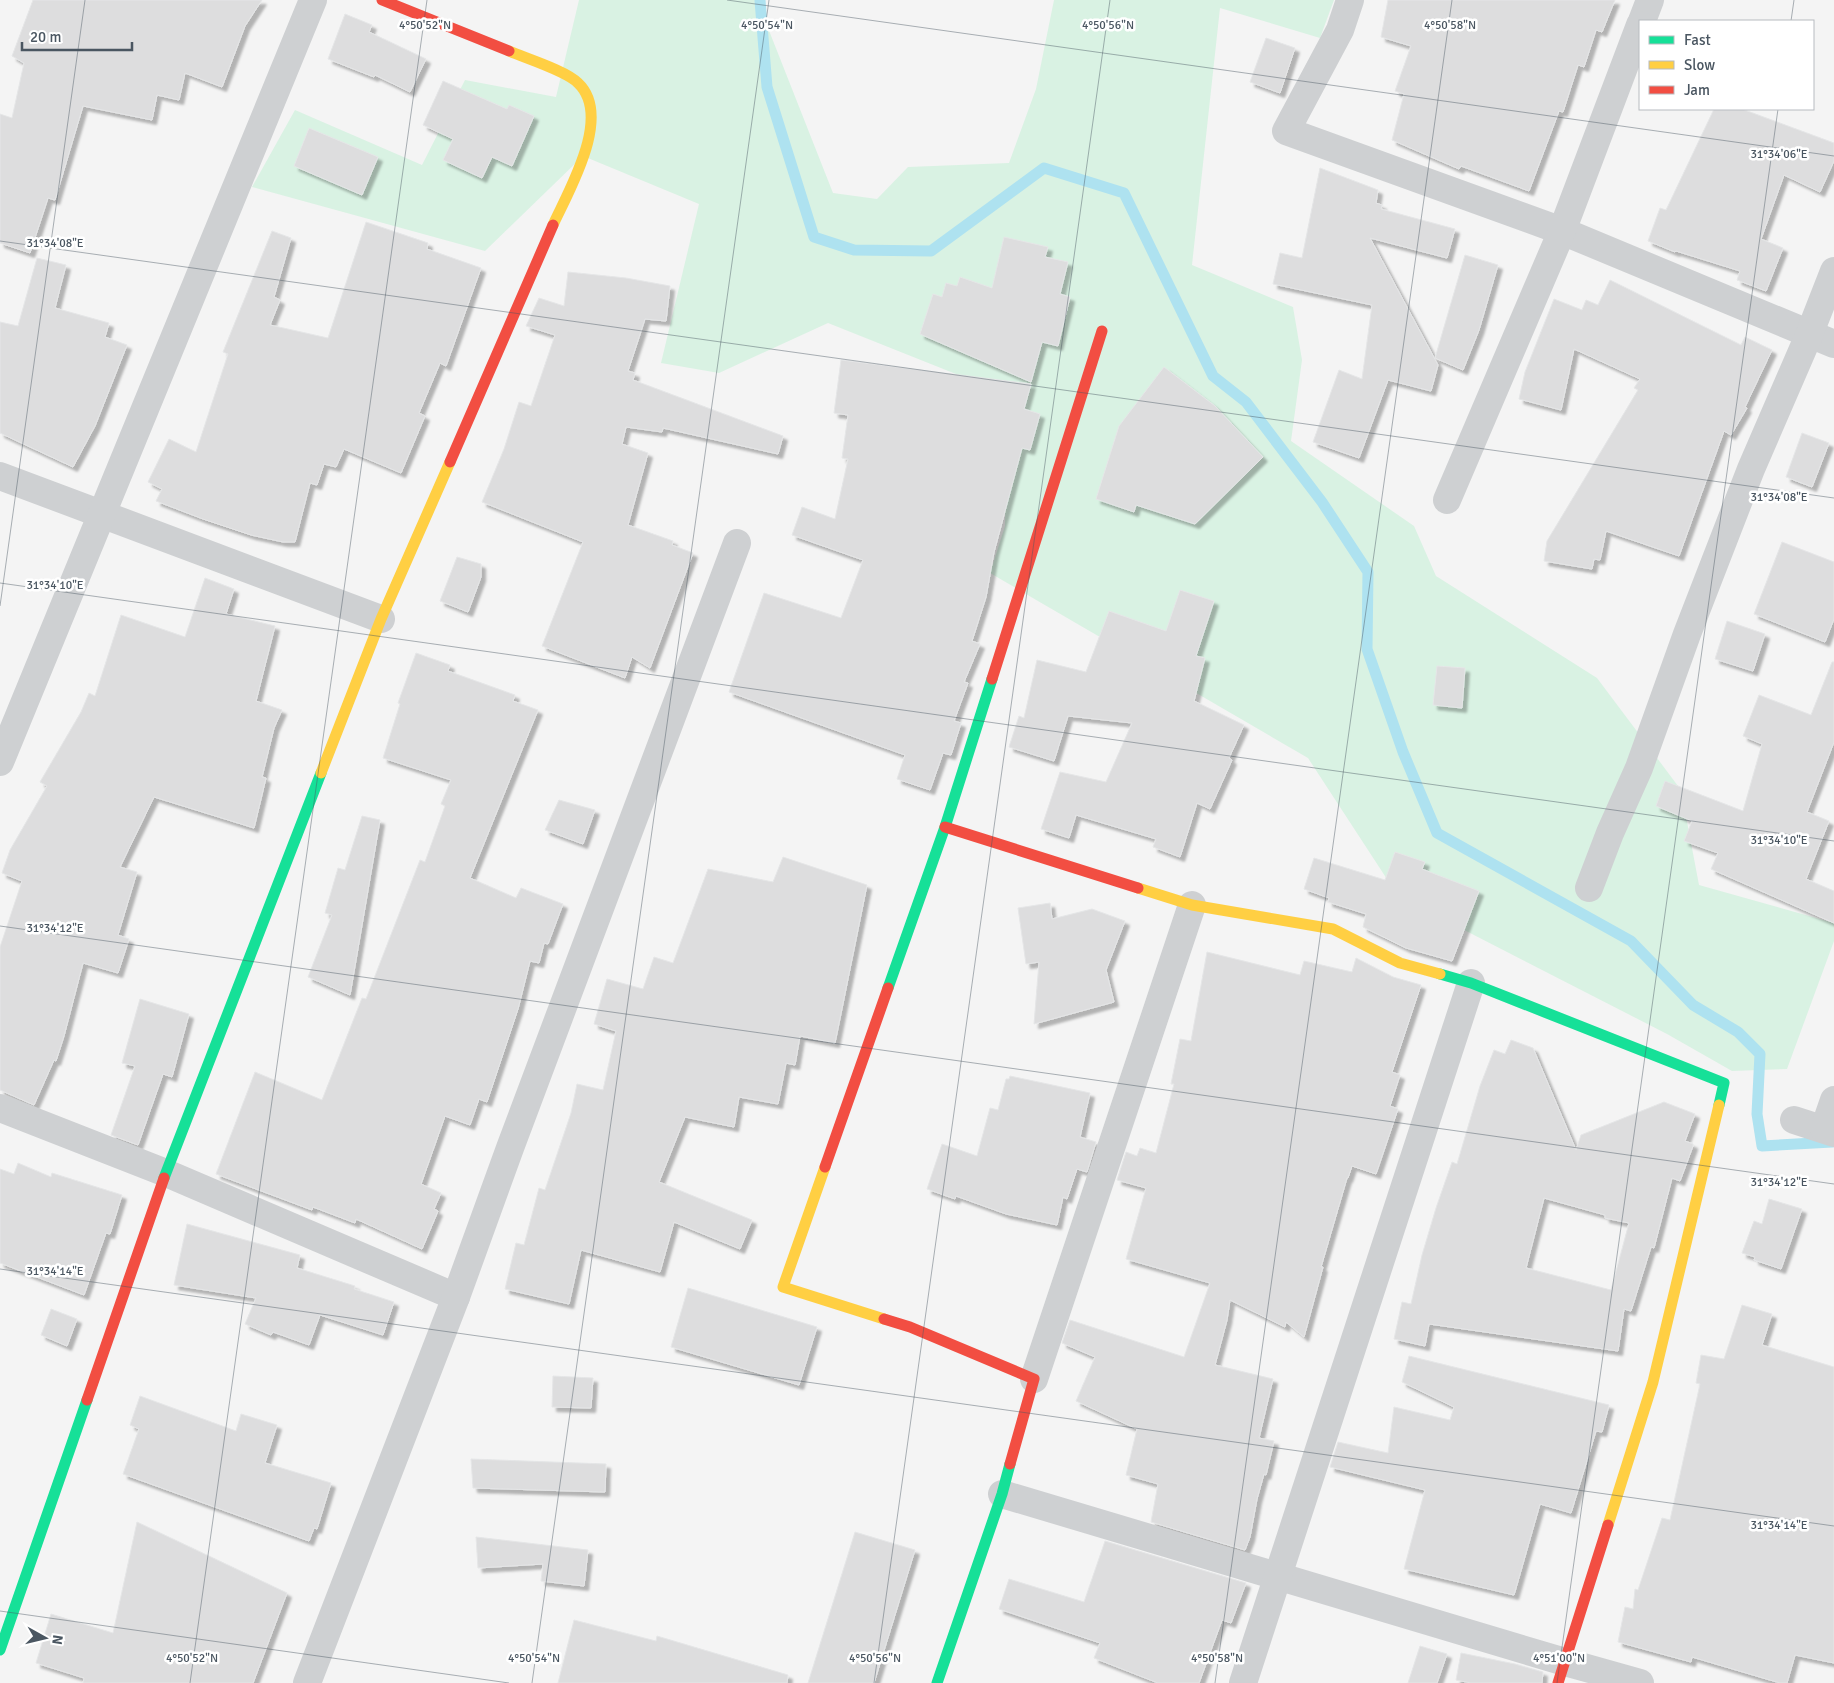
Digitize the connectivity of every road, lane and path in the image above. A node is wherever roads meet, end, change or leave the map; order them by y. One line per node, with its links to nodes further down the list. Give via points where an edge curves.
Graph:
1 (313, 0): 13 (street)
2 (382, 0): 15 (street, via 578,82 588,98 592,121 584,156)
3 (1350, 0): 7 (street, via 1340,30 1286,131)
4 (1650, 0): 5 (street)
5 (1642, 20)
6 (1639, 28): 7 (street)
7 (1562, 231): 10 (street); 12 (street)
8 (1834, 271): 10 (street)
9 (1102, 331): 17 (street)
10 (1822, 340): 18 (street, via 1751,469 1639,768)
11 (0, 476): 13 (street)
12 (1447, 500)
13 (102, 515): 15 (street); 16 (street)
14 (737, 543): 26 (street)
15 (381, 619): 25 (street)
16 (0, 762)
17 (945, 827): 19 (street); 27 (street, via 783,1286 910,1327)
18 (1589, 888)
19 (1192, 905): 20 (street, via 1333,929 1400,963); 27 (street)
20 (1471, 983): 29 (street); 31 (street, via 1724,1082 1653,1382)
21 (1834, 1100): 24 (street)
22 (0, 1108): 25 (street)
23 (1794, 1120): 24 (street)
24 (1829, 1131)
25 (166, 1173): 26 (street); 30 (street)
26 (456, 1297): 32 (street)
27 (1034, 1378): 28 (street)
28 (1002, 1494): 29 (street); 33 (street)
29 (1278, 1576): 31 (street); 34 (street)
30 (0, 1650)
31 (1562, 1673): 35 (street)
32 (307, 1683)
33 (937, 1683)
34 (1242, 1683)
35 (1640, 1683)

